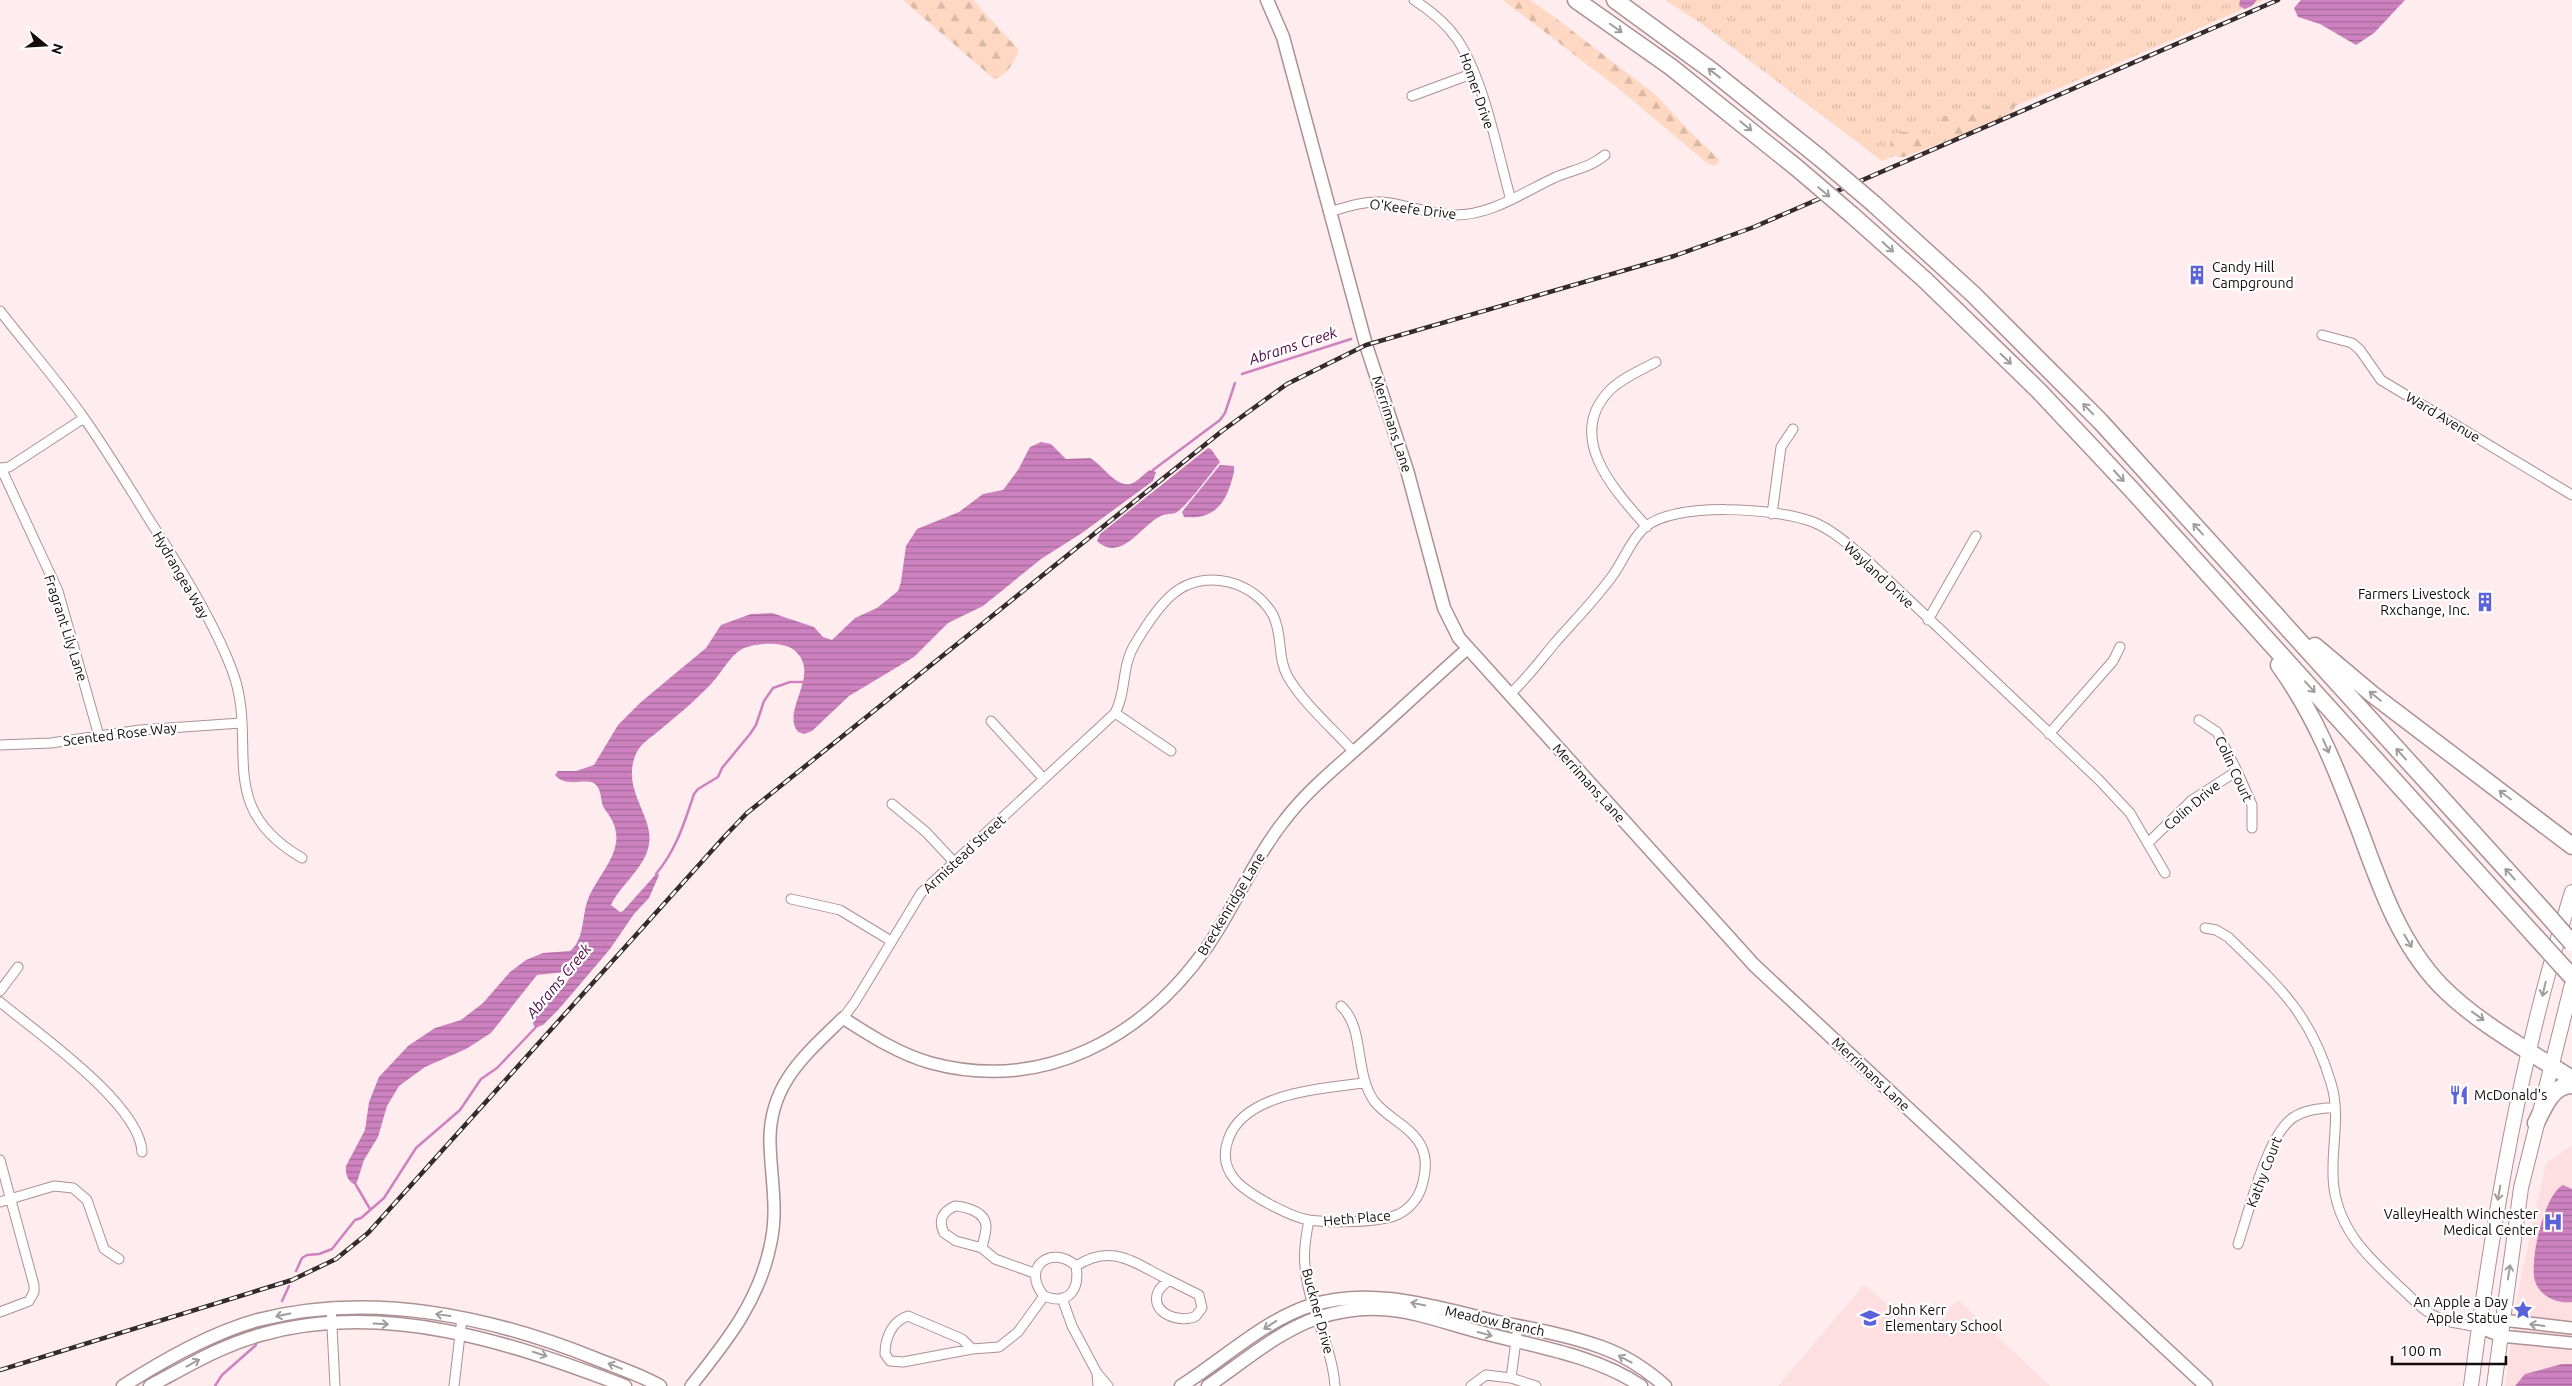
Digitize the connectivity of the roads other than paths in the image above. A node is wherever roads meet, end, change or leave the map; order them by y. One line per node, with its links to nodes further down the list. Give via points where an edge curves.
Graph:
1 (1414, 0): 5 (street, Homer Drive, via 1435,14 1456,38)
2 (1576, 0): 21 (highway, one-way to 21, bridge, via 1671,67 1797,168 1925,280 2039,391)
3 (1615, 0): 20 (highway, one-way to 3, bridge, via 2122,445 1948,271 1820,158 1712,71)
4 (1271, 2): 9 (main road, Merrimans Lane)
5 (1474, 74): 6 (street); 8 (street, Homer Drive)
6 (1412, 96)
7 (1605, 155): 8 (street, O'Keefe Drive, via 1591,165 1555,178)
8 (1511, 200): 9 (street, O'Keefe Drive, via 1481,212 1456,215 1420,212 1382,202 1355,204)
9 (1329, 212): 24 (main road, Merrimans Lane, via 1380,390 1407,470 1444,608)
10 (0, 311): 13 (street, Hydrangea Way)
11 (2322, 335): 16 (street, Ward Avenue, via 2352,344 2381,380)
12 (1656, 362): 18 (street, via 1619,382 1605,396 1596,415 1593,436 1596,458 1602,471)
13 (84, 418): 15 (street); 29 (street, Hydrangea Way, via 178,564 228,660 241,699)
14 (1793, 429): 17 (street, via 1781,447)
15 (1, 468): 31 (street, Fragrant Lily Lane, via 58,591)
16 (2572, 495)
17 (1772, 514): 18 (street, Wayland Drive, via 1700,510 1673,514); 22 (street, Wayland Drive, via 1803,519 1824,528 1866,559)
18 (1647, 527): 25 (street, Wayland Drive, via 1635,538 1614,574 1583,613)
19 (1976, 536): 22 (street)
20 (2218, 552): 38 (highway, one-way to 20, via 2342,669 2279,613); 50 (highway, one-way to 20, bridge)
21 (2198, 564): 52 (highway, one-way to 52, bridge); 58 (highway, one-way to 58, via 2272,654 2312,719 2385,898 2411,947 2440,985)
22 (1928, 620): 30 (street, Wayland Drive)
23 (2120, 647): 30 (street, via 2113,661)
24 (1467, 649): 25 (main road, Merrimans Lane); 34 (street, Breckenridge Lane)
25 (1509, 695): 111 (main road, Merrimans Lane, via 1754,965)
26 (1115, 713): 33 (street); 34 (street, Armistead Street, via 1123,694 1130,652 1163,604 1175,593 1195,583 1225,581 1248,590 1267,607 1276,622 1282,663 1289,679); 36 (street, Armistead Street)
27 (2199, 720): 35 (street, Colin Court, via 2217,732)
28 (991, 721): 36 (street)
29 (241, 723): 31 (street, Scented Rose Way); 43 (street, Hydrangea Way, via 244,786 251,807 273,837)
30 (2049, 734): 41 (street, Wayland Drive, via 2118,799)
31 (99, 736): 32 (street, Scented Rose Way, via 51,743)
32 (0, 744)
33 (1172, 751)
34 (1354, 752): 57 (street, Breckenridge Lane, via 1315,785 1282,823 1220,928 1186,975 1146,1014 1105,1043 1041,1066 981,1071 921,1060 884,1044)
35 (2237, 771): 39 (street, Colin Court, via 2252,805); 41 (street, Colin Drive, via 2192,800)
36 (1044, 779): 44 (street, Armistead Street)
37 (892, 804): 44 (street, via 926,832)
38 (2540, 823): 40 (highway, via 2559,831); 42 (highway)
39 (2252, 828)
40 (2572, 832)
41 (2149, 842): 45 (street, Wayland Drive)
42 (2572, 846)
43 (302, 858)
44 (954, 862): 49 (street, Armistead Street, via 921,893)
45 (2165, 872)
46 (2572, 892): 58 (main road, one-way to 58)
47 (791, 899): 49 (street, via 840,910)
48 (2204, 928): 63 (street, via 2228,936 2296,1006 2316,1041 2332,1084)
49 (891, 941): 57 (street, Armistead Street)
50 (2572, 943)
51 (18, 967): 54 (street)
52 (2572, 977)
53 (2572, 984): 59 (main road)
54 (0, 991)
55 (0, 1002): 65 (street, via 101,1087 134,1126)
56 (1341, 1006): 61 (street, Heth Place, via 1353,1024)
57 (843, 1018): 101 (street, Armistead Street, via 798,1062 780,1094 770,1142 774,1221 762,1276 745,1314)
58 (2529, 1051): 59 (highway); 86 (main road, one-way to 86, via 2500,1189)
59 (2550, 1064): 60 (highway); 64 (main road)
60 (2572, 1079)
61 (1364, 1083): 69 (street, Heth Place, via 1381,1109 1407,1129 1422,1148 1426,1165 1422,1186 1413,1203 1392,1216); 69 (street, via 1271,1100 1246,1115 1229,1135 1226,1163 1238,1185 1286,1213)
62 (2572, 1085): 64 (highway, via 2562,1087 2552,1095)
63 (2335, 1107): 70 (street, Kathy Court, via 2298,1115 2280,1130); 86 (street, via 2334,1188 2340,1214 2354,1240 2430,1314 2445,1321)
64 (2536, 1123): 83 (main road, one-way to 64, via 2521,1188)
65 (142, 1152)
66 (0, 1160): 67 (street)
67 (10, 1199): 68 (street); 72 (street, via 54,1186 77,1190 90,1205 102,1246); 80 (street, via 34,1289 29,1301)
68 (0, 1202)
69 (1309, 1220): 78 (street, Buckner Drive, via 1305,1267)
70 (2238, 1244)
71 (982, 1248): 71 (street, via 986,1227 980,1214 968,1207 955,1206 943,1214 940,1220 944,1233 956,1241); 74 (street, via 995,1259)
72 (119, 1259)
73 (1076, 1266): 74 (street, via 1065,1258 1052,1257 1040,1264); 75 (street, via 1106,1254 1123,1258); 77 (street, via 1076,1287)
74 (1034, 1273): 76 (street, via 1035,1282)
75 (1169, 1280): 75 (street, via 1199,1295 1202,1308 1196,1316 1182,1320 1170,1317 1160,1308 1158,1292)
76 (1044, 1296): 77 (street); 92 (street, via 1018,1332 999,1347)
77 (1062, 1298): 93 (street, via 1072,1326)
78 (1313, 1304): 82 (street, Buckner Drive); 85 (main road, Meadow Branch, one-way to 78, via 1395,1299 1352,1297); 104 (main road, Meadow Branch, one-way to 104, via 1271,1324)
79 (331, 1308): 81 (main road, one-way to 79, via 392,1309); 84 (street); 95 (main road, one-way to 95, via 297,1312 233,1328)
80 (2, 1311)
81 (462, 1318): 88 (street); 100 (main road, one-way to 81, via 542,1338)
82 (1318, 1318): 90 (main road, Meadow Branch, one-way to 90, via 1351,1310 1381,1309 1424,1317); 105 (main road, Meadow Branch, via 1285,1333); 106 (street, Buckner Drive)
83 (2502, 1320): 86 (street); 87 (street, one-way to 83); 89 (main road)
84 (333, 1323): 88 (main road, one-way to 88, via 400,1324); 96 (main road, one-way to 84, via 208,1354 246,1339 283,1329); 97 (street)
85 (1518, 1326): 90 (street); 110 (main road, Meadow Branch, one-way to 85, via 1628,1359 1601,1347)
86 (2479, 1327): 89 (street); 112 (main road)
87 (2572, 1328)
88 (460, 1333): 98 (street); 99 (main road, one-way to 99, via 547,1356)
89 (2500, 1336): 91 (street); 113 (main road)
90 (1514, 1342): 94 (street); 109 (main road, Meadow Branch, via 1595,1362)
91 (2572, 1343)
92 (972, 1349): 92 (street, via 903,1362 890,1361 885,1354 891,1330 900,1318 908,1316 962,1339)
93 (1097, 1373): 102 (street); 103 (street)
94 (1510, 1378): 107 (street, via 1486,1375); 108 (street)
95 (123, 1386)
96 (150, 1386)
97 (335, 1386)
98 (454, 1386)
99 (624, 1386)
100 (660, 1386)
101 (691, 1386)
102 (1098, 1386)
103 (1108, 1386)
104 (1181, 1386)
105 (1208, 1386)
106 (1335, 1386)
107 (1471, 1386)
108 (1536, 1386)
109 (1641, 1386)
110 (1665, 1386)
111 (2206, 1386)
112 (2471, 1386)
113 (2494, 1386)

